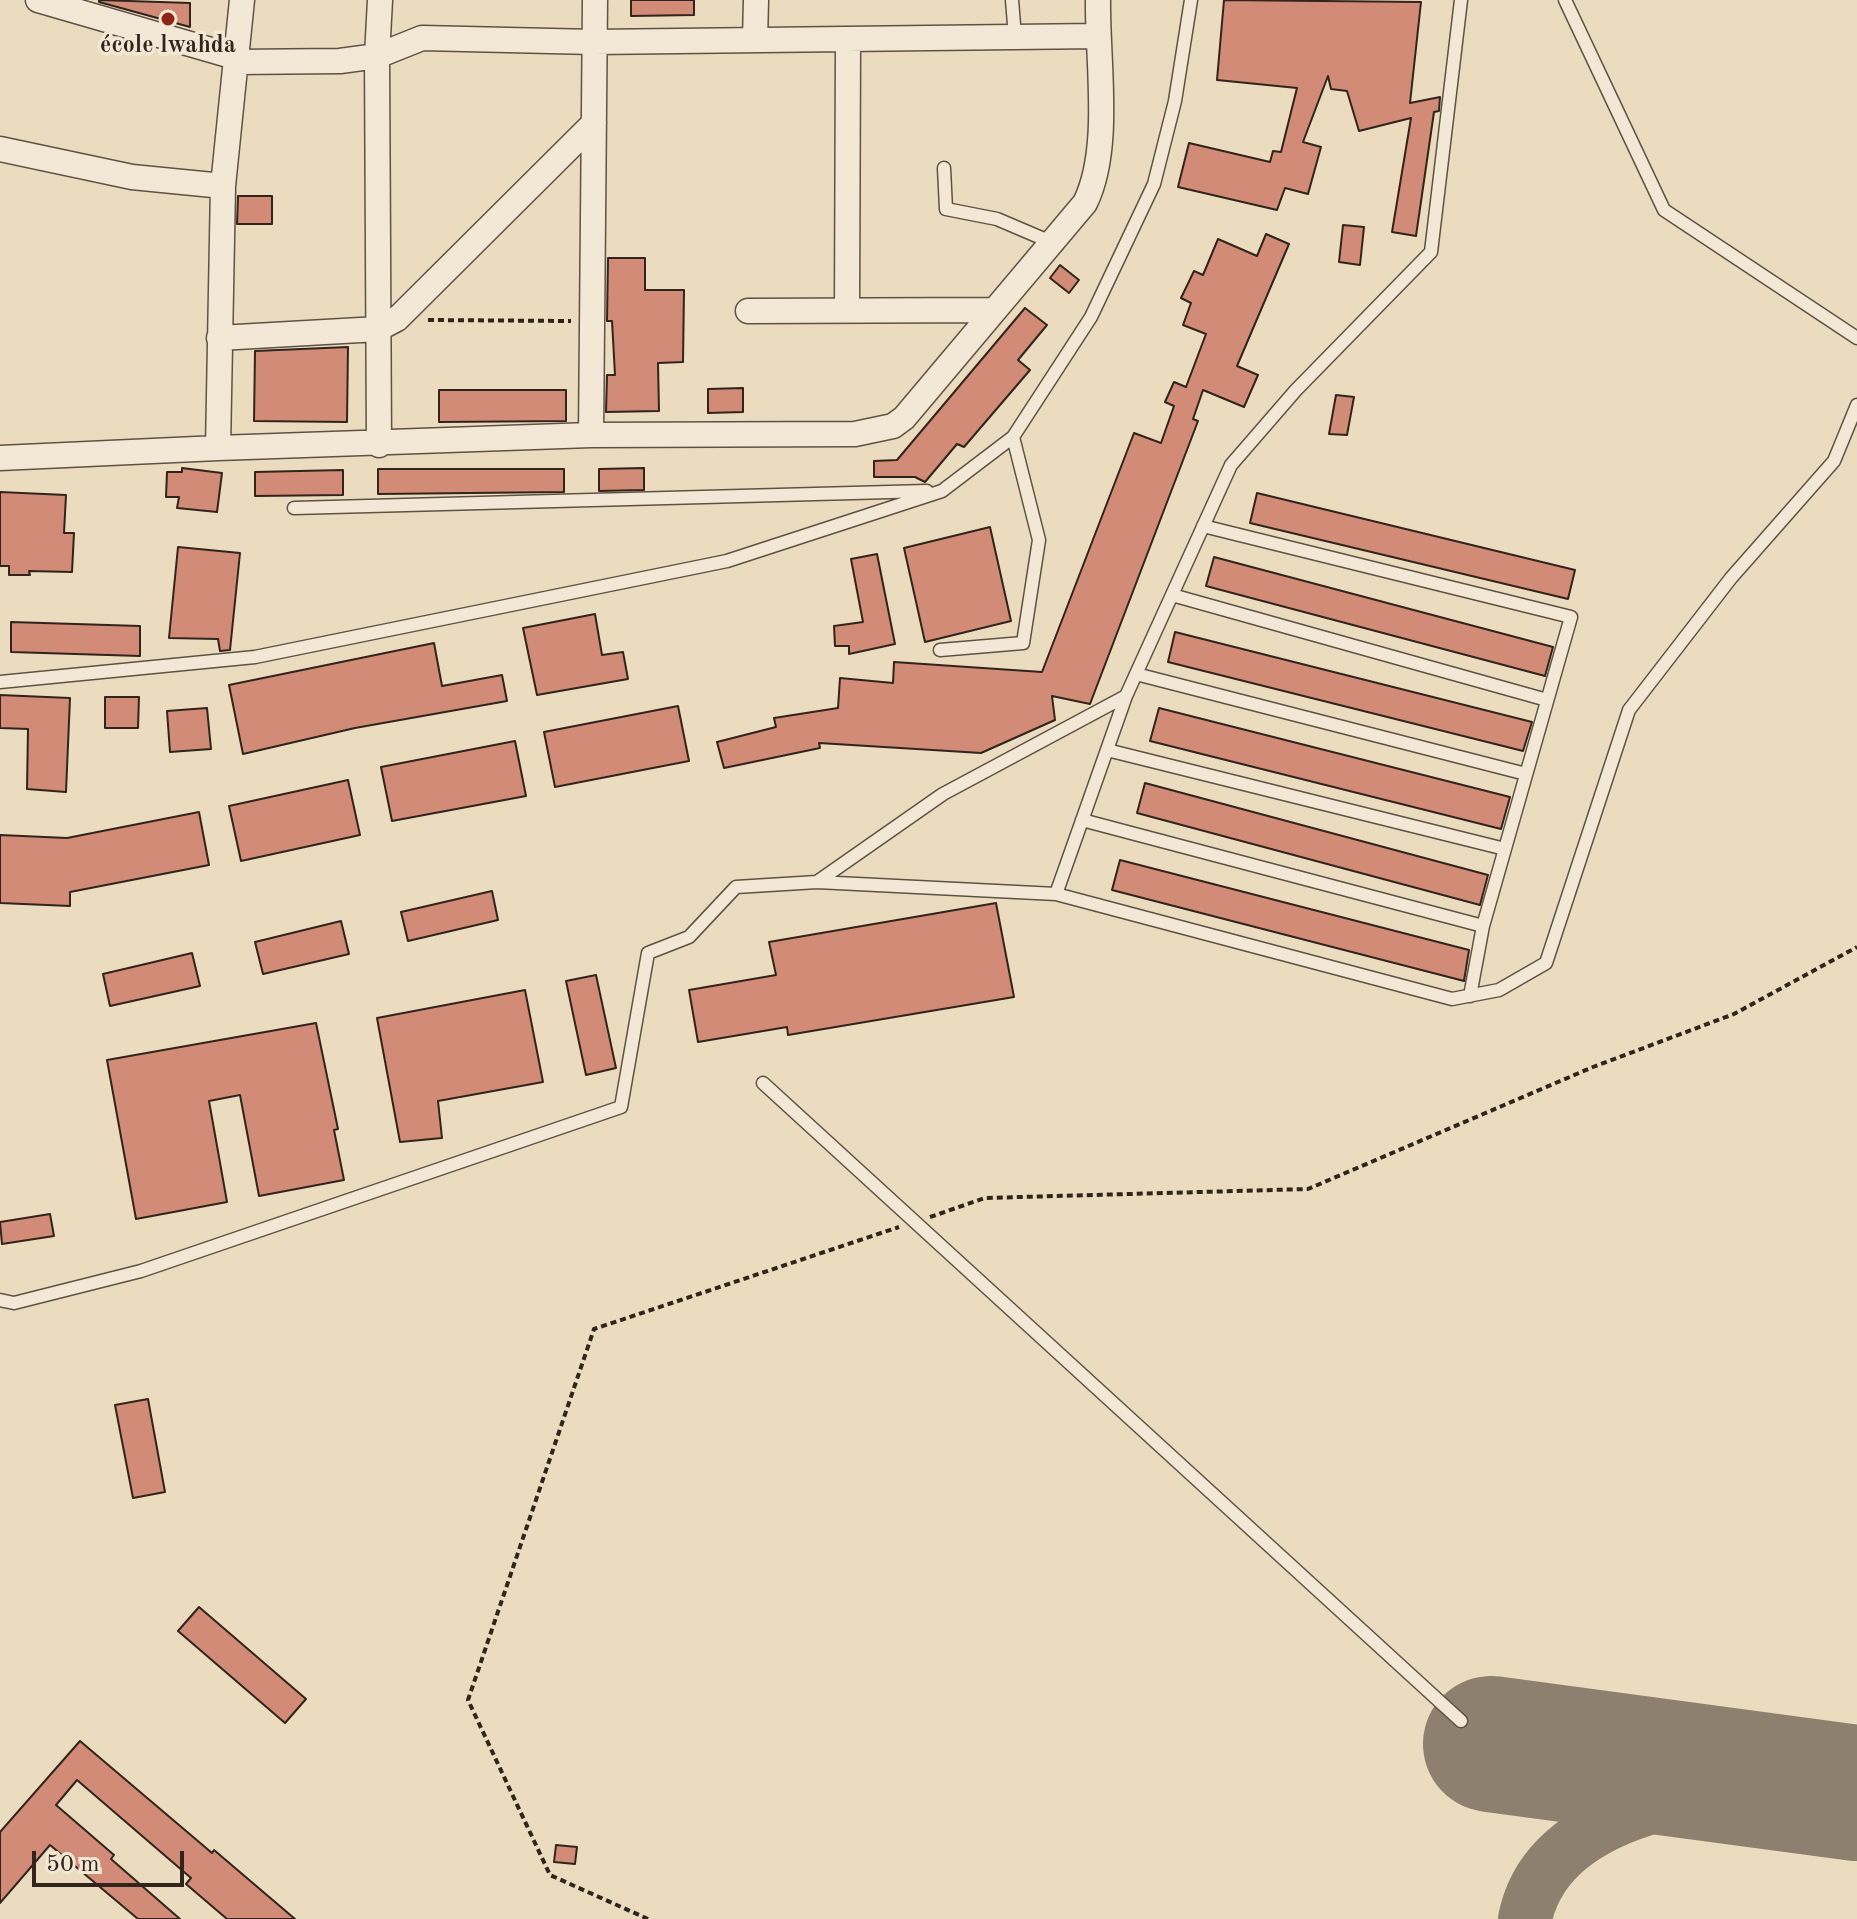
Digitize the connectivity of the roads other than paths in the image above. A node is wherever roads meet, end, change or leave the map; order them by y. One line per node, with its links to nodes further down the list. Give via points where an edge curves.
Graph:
1 (38, 0): 17 (street)
2 (242, 0): 17 (street)
3 (380, 0): 16 (street)
4 (595, 0): 15 (street)
5 (756, 0): 13 (street)
6 (1012, 0): 12 (lane)
7 (1098, 0): 11 (street)
8 (1191, 0): 31 (lane, via 1175,101 1154,184 1091,317)
9 (1461, 0): 37 (lane, via 1431,252 1231,465)
10 (1565, 0): 28 (lane, via 1664,210)
11 (1097, 36): 12 (street); 22 (street, via 1096,173 1085,203)
12 (1015, 37): 14 (street)
13 (755, 40): 14 (street); 15 (street)
14 (848, 41): 23 (street)
15 (594, 42): 16 (street, via 422,38); 18 (street)
16 (377, 56): 17 (street); 26 (street)
17 (235, 60): 21 (street)
18 (594, 123): 26 (street); 30 (street)
19 (0, 149): 21 (street, via 132,177)
20 (944, 168): 22 (lane, via 946,209 997,219)
21 (223, 186): 27 (street)
22 (1051, 242): 24 (street)
23 (847, 310): 24 (street); 25 (street)
24 (995, 310): 30 (street, via 893,426 855,434)
25 (748, 311)
26 (388, 324): 27 (street); 32 (street)
27 (219, 338): 33 (street)
28 (1857, 338)
29 (1857, 405): 51 (lane, via 1834,461 1731,578 1629,710 1546,963 1499,990)
30 (591, 435): 32 (street)
31 (1013, 437): 35 (lane); 39 (lane, via 1039,540 1023,643)
32 (379, 445): 33 (street)
33 (218, 448): 34 (street)
34 (0, 458)
35 (942, 491): 36 (lane); 41 (lane, via 727,561 316,645 255,657)
36 (294, 508)
37 (1203, 526): 38 (lane); 43 (lane, via 1571,617)
38 (1172, 595): 40 (lane); 43 (lane)
39 (940, 650)
40 (1136, 674): 42 (lane); 45 (lane)
41 (0, 682)
42 (1126, 696): 44 (lane); 48 (lane, via 943,794)
43 (1547, 700): 45 (lane)
44 (1107, 750): 46 (lane); 47 (lane)
45 (1526, 774): 47 (lane)
46 (1082, 820): 49 (lane); 50 (lane)
47 (1505, 849): 50 (lane)
48 (817, 882): 49 (lane); 53 (lane, via 736,887 689,937 648,953 621,1107 141,1271 14,1303)
49 (1056, 894): 51 (lane, via 1452,999)
50 (1483, 926): 51 (lane)
51 (1470, 996)
52 (763, 1083): 54 (lane)
53 (0, 1300)
54 (1461, 1721)

